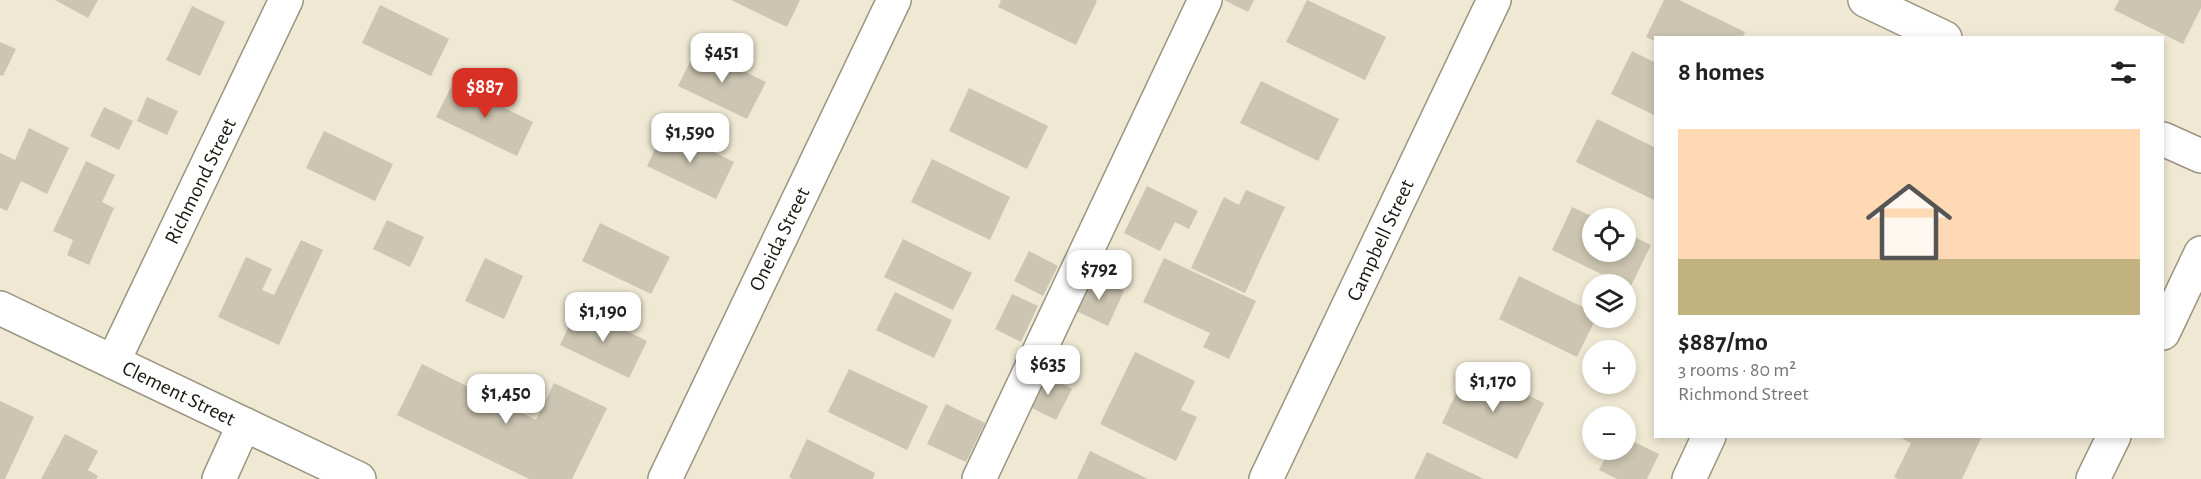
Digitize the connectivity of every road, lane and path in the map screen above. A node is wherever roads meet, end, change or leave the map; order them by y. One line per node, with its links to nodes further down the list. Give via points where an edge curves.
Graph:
1 (286, 0): 13 (street, Richmond Street)
2 (894, 0): 19 (street, Oneida Street)
3 (1205, 0): 20 (street)
4 (1494, 0): 21 (street, Campbell Street)
5 (1865, 0): 6 (street)
6 (1906, 19): 7 (street)
7 (1941, 36)
8 (2164, 139): 9 (street)
9 (2201, 156)
10 (2201, 253): 12 (street)
11 (0, 308): 13 (street, Clement Street)
12 (2164, 331)
13 (113, 362): 14 (street, Clement Street)
14 (244, 424): 17 (street); 18 (street, Clement Street)
15 (1708, 438): 22 (street)
16 (2113, 438): 23 (street)
17 (219, 479)
18 (359, 479)
19 (665, 479)
20 (979, 479)
21 (1266, 479)
22 (1689, 479)
23 (2093, 479)

